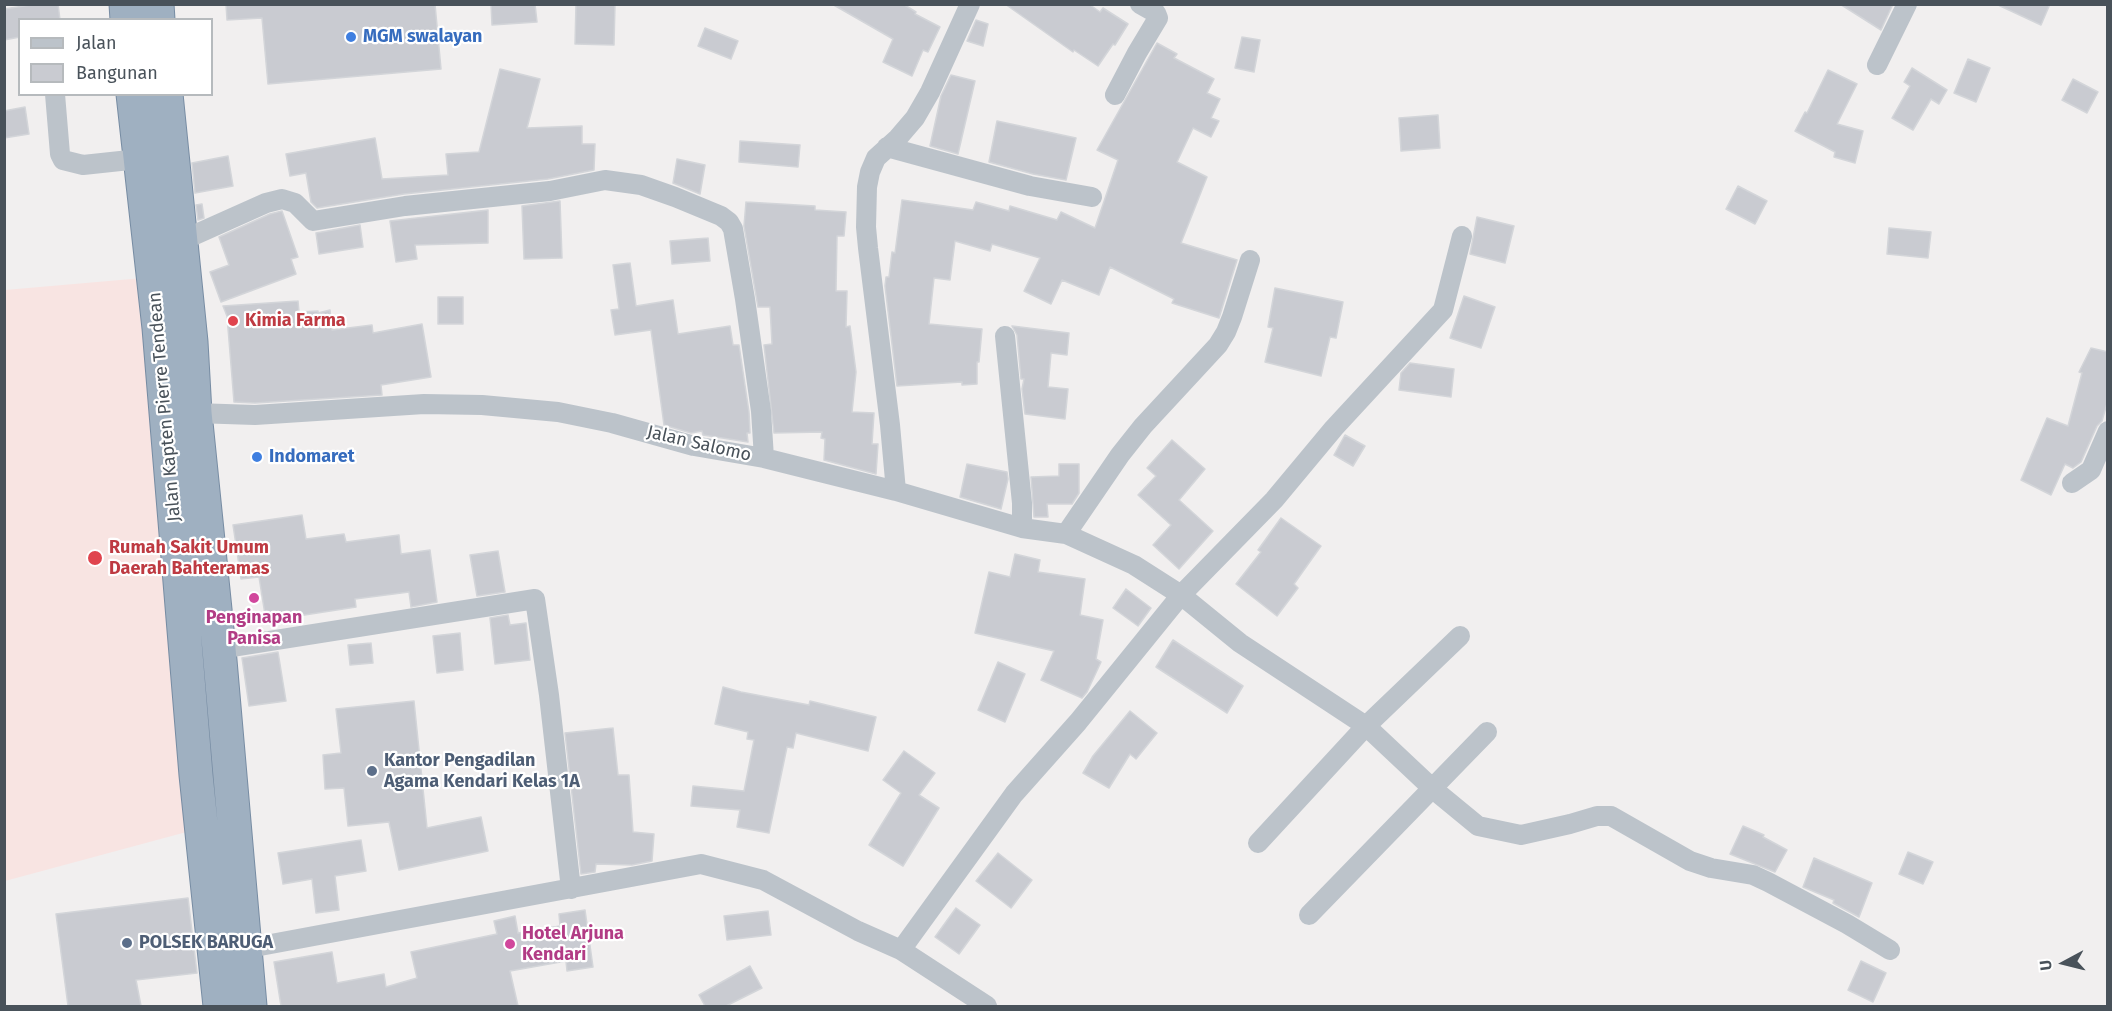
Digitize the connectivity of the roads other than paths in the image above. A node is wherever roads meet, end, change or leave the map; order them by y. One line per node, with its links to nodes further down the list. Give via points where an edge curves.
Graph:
1 (1140, 4): 5 (street, via 1158,18)
2 (1907, 4): 4 (street)
3 (967, 6): 9 (street, via 915,118)
4 (1877, 65)
5 (1115, 95)
6 (55, 96): 10 (street, via 63,160 84,165)
7 (133, 96): 10 (highway, Jalan Kapten Pierre Tendean)
8 (166, 96): 13 (highway, Jalan Kapten Pierre Tendean)
9 (887, 147): 11 (street, via 1030,186); 21 (street, via 870,172 866,227)
10 (139, 159): 15 (highway, Jalan Kapten Pierre Tendean)
11 (1092, 197)
12 (1462, 236): 24 (street, via 1443,310 1334,428 1274,500)
13 (181, 241): 15 (highway, Jalan Kapten Pierre Tendean); 19 (street, via 282,199 295,203 313,221 405,206 550,191 604,180 641,185 675,197 721,216 733,229 760,402)
14 (1250, 260): 23 (street, via 1232,317 1218,345 1143,426)
15 (174, 325): 17 (highway, Jalan Kapten Pierre Tendean); 31 (highway, Jalan Kapten Pierre Tendean)
16 (1005, 336): 22 (street)
17 (195, 413): 19 (street, Jalan Salomo, via 264,414 424,404 517,408 587,417 694,446); 26 (highway, Jalan Kapten Pierre Tendean)
18 (2108, 431): 20 (street, via 2091,470)
19 (764, 458): 21 (street, Jalan Salomo)
20 (2072, 483)
21 (896, 491): 22 (street, Jalan Salomo)
22 (1022, 528): 23 (street, Jalan Salomo)
23 (1066, 534): 24 (street, Jalan Salomo, via 1134,565)
24 (1181, 595): 27 (street, Jalan Salomo, via 1240,643); 36 (street, via 1093,705 1014,794)
25 (1460, 636): 27 (street)
26 (219, 649): 29 (highway, Jalan Kapten Pierre Tendean); 33 (street, via 535,599)
27 (1366, 726): 30 (street, Jalan Salomo); 32 (street)
28 (1487, 732): 30 (street)
29 (231, 786): 31 (highway); 35 (highway, Jalan Kapten Pierre Tendean)
30 (1433, 789): 34 (street); 37 (street, Jalan Salomo, via 1478,826 1521,835 1611,816 1690,861 1768,882)
31 (198, 793): 38 (highway, Jalan Kapten Pierre Tendean)
32 (1258, 843)
33 (571, 889): 35 (street); 36 (street, via 702,864 763,880)
34 (1309, 915)
35 (244, 949): 39 (highway, Jalan Kapten Pierre Tendean)
36 (902, 950): 40 (street)
37 (1890, 950)
38 (220, 1006)
39 (250, 1006)
40 (987, 1006)

